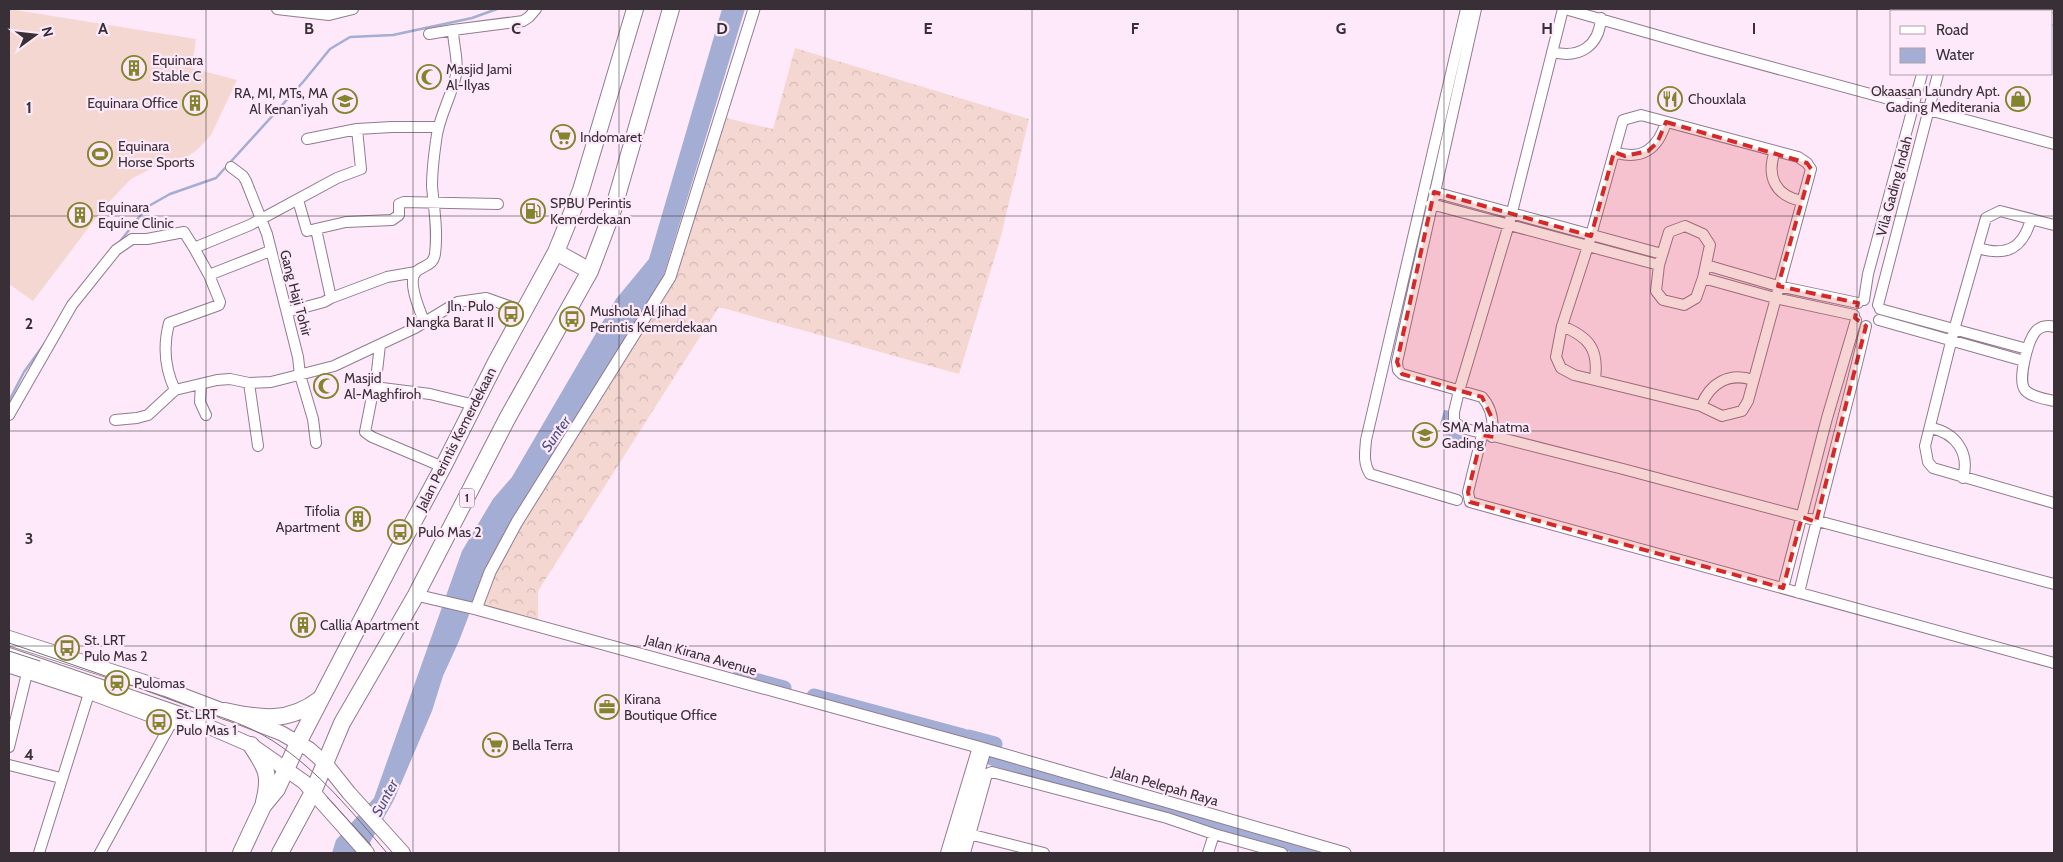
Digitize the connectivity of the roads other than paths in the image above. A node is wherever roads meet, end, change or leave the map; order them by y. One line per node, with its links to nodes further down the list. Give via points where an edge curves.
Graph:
1 (277, 9): 9 (street)
2 (353, 9): 9 (street, via 328,16)
3 (635, 9): 42 (highway, Jalan Perintis Kemerdekaan, via 580,190)
4 (671, 9): 46 (highway, 1, via 613,210)
5 (754, 9): 95 (street, via 670,277 517,522)
6 (1466, 9): 87 (street, via 1364,459 1370,474)
7 (1476, 9): 27 (street)
8 (1564, 9): 11 (street); 14 (street)
9 (303, 11)
10 (533, 13): 12 (street, via 523,21)
11 (1601, 18): 14 (street, via 1596,38 1586,48 1572,54); 17 (street)
12 (453, 30): 13 (street); 20 (street, via 456,75)
13 (429, 34)
14 (1552, 52): 34 (street)
15 (1922, 75): 17 (street, Vila Gading Indah)
16 (1938, 75): 18 (street, Vila Gading Indah)
17 (1914, 107): 18 (street); 53 (street, Vila Gading Indah)
18 (1929, 111): 23 (street); 55 (street, Vila Gading Indah)
19 (1666, 122): 24 (street); 25 (street, via 1657,143 1648,151 1626,156); 25 (street, via 1641,115 1623,120)
20 (437, 127): 21 (street); 30 (street, via 432,179)
21 (357, 129): 22 (street); 28 (street, via 360,169)
22 (308, 138)
23 (2054, 144)
24 (1775, 151): 29 (street, via 1771,162 1776,186 1782,193); 29 (street, via 1798,157 1811,169)
25 (1614, 152): 38 (street)
26 (231, 167): 33 (street, Gang Haji Tohir, via 246,181)
27 (1434, 192): 32 (street); 34 (street)
28 (298, 200): 33 (street); 37 (street, via 306,230)
29 (1802, 201): 50 (street)
30 (434, 202): 31 (street); 37 (street, via 401,202 399,215 392,220 346,222); 47 (street, via 435,257 432,263)
31 (498, 204)
32 (1431, 204): 34 (street); 74 (street, via 1397,362 1398,370)
33 (262, 219): 39 (street); 41 (street, Gang Haji Tohir)
34 (1511, 219): 38 (street); 74 (street)
35 (2031, 219): 36 (street); 40 (street, via 2022,241 2013,248 2001,252); 40 (street, via 2000,211 1993,213 1982,226)
36 (2054, 225)
37 (316, 229): 51 (street)
38 (1590, 241): 43 (street); 44 (street); 59 (street)
39 (194, 248): 48 (street); 78 (street, via 184,232 125,242 72,305)
40 (1978, 248): 62 (street)
41 (270, 251): 48 (street); 56 (street, Gang Haji Tohir)
42 (556, 252): 46 (highway); 54 (highway, Jalan Perintis Kemerdekaan)
43 (1662, 254): 44 (street); 45 (street, via 1669,232 1685,226 1707,239 1710,245)
44 (1659, 264): 49 (street, via 1656,291 1663,300 1684,305 1690,303 1696,298)
45 (1706, 265): 49 (street); 50 (street)
46 (590, 271): 94 (highway, 1, via 508,417)
47 (416, 272): 51 (street, via 387,277); 58 (street, via 412,279 413,289)
48 (210, 275): 73 (street, via 220,304 168,323 166,365)
49 (1703, 278): 52 (street)
50 (1778, 286): 52 (street); 53 (street)
51 (332, 298): 56 (street)
52 (1775, 298): 57 (street); 69 (street)
53 (1861, 302): 55 (street, via 1874,301); 57 (street, via 1854,311)
54 (523, 311): 58 (street, via 497,300 476,298 458,302); 76 (highway, Jalan Perintis Kemerdekaan)
55 (1879, 311): 60 (street, via 1873,325); 62 (street); 63 (street)
56 (287, 312): 67 (street, Gang Haji Tohir, via 300,362)
57 (1855, 317): 60 (street); 89 (street)
58 (424, 321): 64 (street)
59 (1562, 326): 68 (street, via 1586,338 1594,356); 68 (street, via 1556,357 1561,368 1574,375)
60 (1866, 326): 90 (street)
61 (2054, 326): 65 (street, via 2048,325 2036,331)
62 (1954, 330): 63 (street); 65 (street)
63 (1951, 342): 66 (street); 81 (street)
64 (380, 345): 67 (street, via 334,366); 72 (street)
65 (2027, 349): 66 (street)
66 (2024, 361): 75 (street, via 2023,385 2026,391)
67 (300, 375): 70 (street); 83 (street, Gang Haji Tohir, via 311,407)
68 (1595, 379): 77 (street)
69 (1753, 380): 77 (street, via 1744,377 1723,379 1705,395); 77 (street, via 1742,411 1722,416)
70 (249, 383): 71 (street, via 230,379); 84 (street)
71 (201, 384): 73 (street); 79 (street, via 200,402)
72 (374, 387): 76 (street, via 430,394); 85 (street, via 365,432)
73 (175, 390): 80 (street, via 148,415)
74 (1459, 391): 82 (street, via 1482,397 1487,403 1493,420); 82 (street, via 1454,421 1462,428)
75 (2054, 401)
76 (476, 405): 85 (highway, Jalan Perintis Kemerdekaan)
77 (1701, 406)
78 (9, 415)
79 (206, 415)
80 (115, 420)
81 (1930, 428): 86 (street, via 1941,430 1958,443 1965,462); 86 (street, via 1925,446 1928,462 1933,468)
82 (1487, 436): 89 (street); 92 (street, via 1468,492 1470,502)
83 (316, 443)
84 (258, 446)
85 (443, 467): 102 (highway, Jalan Perintis Kemerdekaan)
86 (1962, 478): 88 (street)
87 (1457, 500)
88 (2054, 503)
89 (1802, 517): 90 (street); 92 (street)
90 (1816, 522): 91 (street); 93 (street)
91 (2054, 584)
92 (1783, 588): 93 (street)
93 (1799, 593): 98 (street)
94 (416, 595): 95 (street, Jalan Kirana Avenue); 109 (highway, 1, via 342,723)
95 (474, 609): 108 (street, Jalan Kirana Avenue)
96 (9, 638): 103 (main road)
97 (9, 655): 100 (main road)
98 (2054, 663)
99 (9, 667): 100 (street)
100 (28, 667): 101 (main road); 107 (street)
101 (90, 688): 104 (main road); 112 (street)
102 (322, 697): 103 (highway, via 306,710 284,716 259,717); 105 (highway, Jalan Perintis Kemerdekaan)
103 (225, 711): 105 (main road, via 268,727)
104 (174, 718): 106 (main road, via 194,720); 120 (street)
105 (298, 743): 109 (main road); 111 (highway, Jalan Perintis Kemerdekaan)
106 (252, 745): 111 (main road); 114 (highway, via 268,778)
107 (9, 747)
108 (982, 748): 115 (street); 131 (street, Jalan Pelepah Raya)
109 (326, 763): 113 (highway, 1); 124 (main road)
110 (9, 765): 112 (street)
111 (286, 768): 113 (main road); 114 (highway, Jalan Perintis Kemerdekaan, via 277,789)
112 (61, 778): 119 (street)
113 (313, 792): 117 (highway, 1); 123 (main road)
114 (262, 806): 121 (highway, Jalan Perintis Kemerdekaan)
115 (964, 831): 116 (street, via 986,774 992,772 1167,818); 118 (street); 125 (street); 126 (street); 127 (street)
116 (1214, 834): 129 (street); 130 (street)
117 (287, 846): 122 (highway, 1)
118 (1017, 850): 128 (street)
119 (39, 853)
120 (100, 853)
121 (241, 853)
122 (280, 853)
123 (367, 853)
124 (403, 853)
125 (946, 853)
126 (955, 853)
127 (965, 853)
128 (1044, 853)
129 (1208, 853)
130 (1282, 853)
131 (1344, 853)

